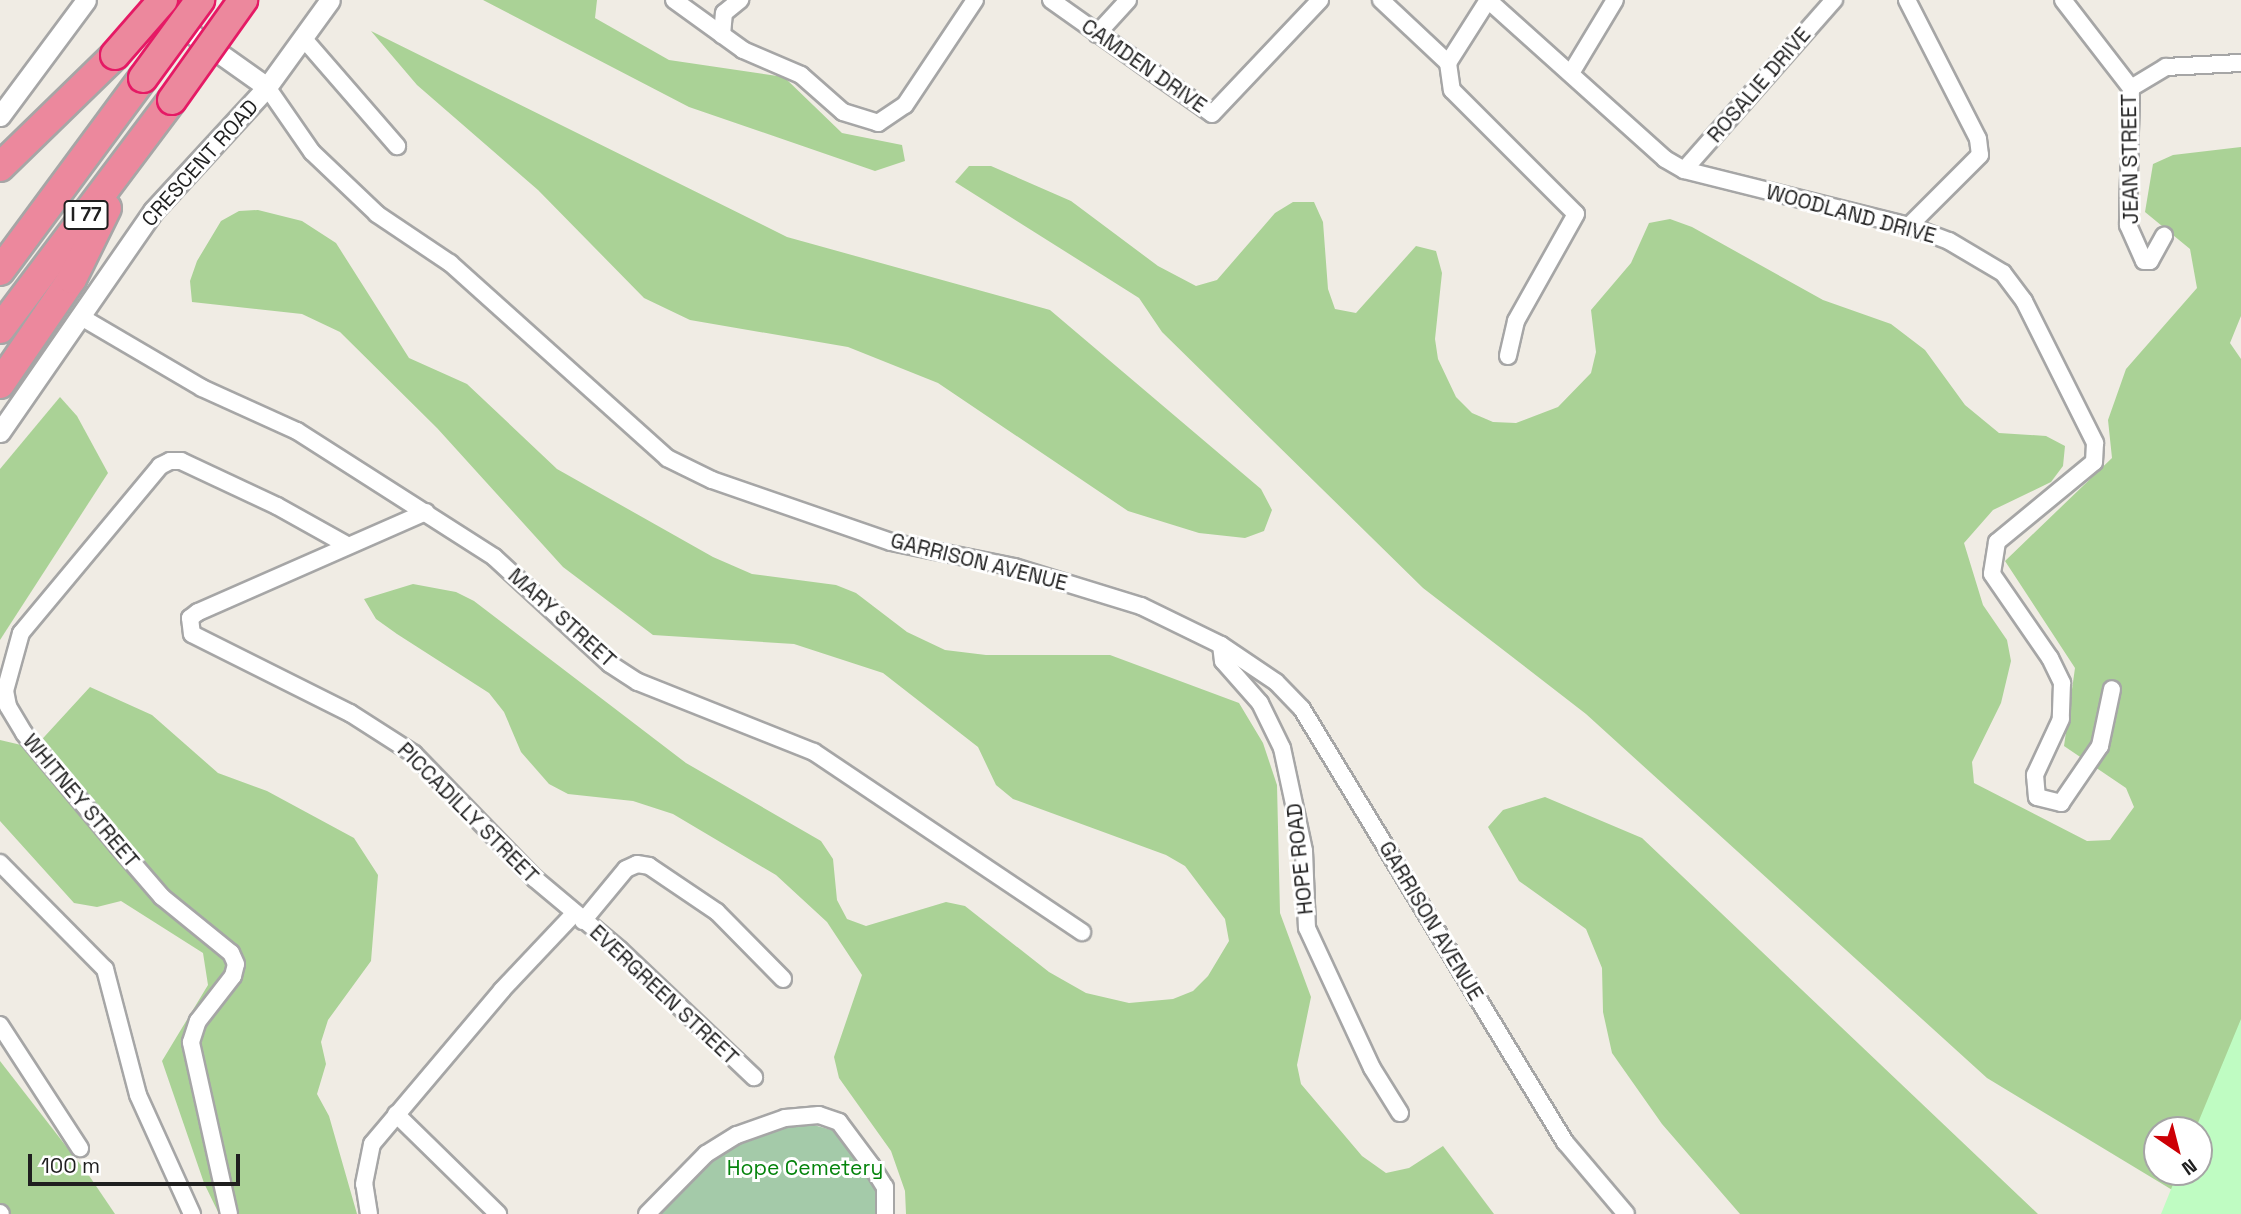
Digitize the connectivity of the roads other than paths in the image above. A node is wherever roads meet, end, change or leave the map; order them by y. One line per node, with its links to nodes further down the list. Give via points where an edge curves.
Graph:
1 (86, 0): 27 (street)
2 (145, 0): 25 (street)
3 (163, 0): 30 (highway, bridge, via 115,55)
4 (200, 0): 34 (highway, I 77, bridge)
5 (243, 0): 28 (highway, I 77, bridge)
6 (330, 0): 21 (street, CRESCENT ROAD)
7 (674, 0): 20 (street)
8 (740, 0): 20 (street, via 724,13)
9 (975, 0): 20 (street, via 905,105 878,123 843,112 802,75 743,50)
10 (1051, 0): 19 (street, CAMDEN DRIVE)
11 (1128, 0): 19 (street)
12 (1320, 0): 19 (street, CAMDEN DRIVE, via 1213,114)
13 (1381, 0): 22 (street)
14 (1488, 0): 22 (street); 24 (street, WOODLAND DRIVE)
15 (1615, 0): 24 (street)
16 (1834, 0): 31 (street, ROSALIE DRIVE)
17 (1907, 0): 32 (street, via 1978,139 1980,155)
18 (2063, 0): 26 (street, JEAN STREET)
19 (1097, 34)
20 (722, 35)
21 (304, 39): 25 (street, CRESCENT ROAD); 29 (street)
22 (1448, 63): 37 (street, via 1452,90 1576,214 1516,321)
23 (2241, 63): 26 (street, via 2166,67)
24 (1571, 73): 31 (street, WOODLAND DRIVE, via 1665,159)
25 (267, 87): 35 (street, CRESCENT ROAD, via 153,211); 42 (street, GARRISON AVENUE, via 312,152 377,214 450,263 667,458 712,480 891,542 1014,567 1140,606)
26 (2131, 88): 33 (street, JEAN STREET, via 2128,225 2144,261 2150,261)
27 (0, 116)
28 (140, 143): 36 (highway, I 77); 38 (highway, via 72,279)
29 (397, 146)
30 (0, 167)
31 (1684, 170): 32 (street, WOODLAND DRIVE)
32 (1909, 226): 43 (street, WOODLAND DRIVE, via 1949,241 2003,273 2024,301 2095,443 2094,462 1997,542 1992,574 2062,683 2061,719 2035,775 2037,797 2062,803 2100,746)
33 (2164, 236)
34 (0, 271)
35 (81, 317): 39 (street, CRESCENT ROAD); 40 (street, MARY STREET, via 202,388 297,431)
36 (0, 329)
37 (1508, 356)
38 (0, 384)
39 (0, 432)
40 (426, 512): 41 (street, PICCADILLY STREET); 46 (street, MARY STREET, via 494,557 610,664 638,682 814,752)
41 (347, 545): 45 (street, PICCADILLY STREET, via 198,612 190,618 192,634 349,713 414,754); 54 (street, WHITNEY STREET, via 277,506 181,461 170,461 160,466 21,633 5,691 24,733 118,846 162,897 231,953 236,964 233,976 198,1021 191,1042)
42 (1221, 645): 50 (street, HOPE ROAD, via 1223,661 1261,703 1282,748 1304,850 1307,928 1372,1068); 59 (street, GARRISON AVENUE, via 1276,682 1302,709 1565,1142)
43 (2112, 689)
44 (0, 863): 53 (street, via 105,969 138,1095)
45 (578, 918): 47 (street, via 626,869 637,864 649,866 717,912); 49 (street, EVERGREEN STREET); 51 (street)
46 (1082, 932)
47 (783, 979)
48 (0, 1025): 52 (street)
49 (754, 1077)
50 (1400, 1113)
51 (396, 1114): 55 (street, via 366,1158); 56 (street)
52 (80, 1148)
53 (192, 1214)
54 (229, 1214)
55 (369, 1214)
56 (498, 1214)
57 (647, 1214): 58 (street, via 706,1154 737,1135 785,1118 819,1115 839,1122 871,1165 885,1187)
58 (885, 1214)
59 (1626, 1214)

